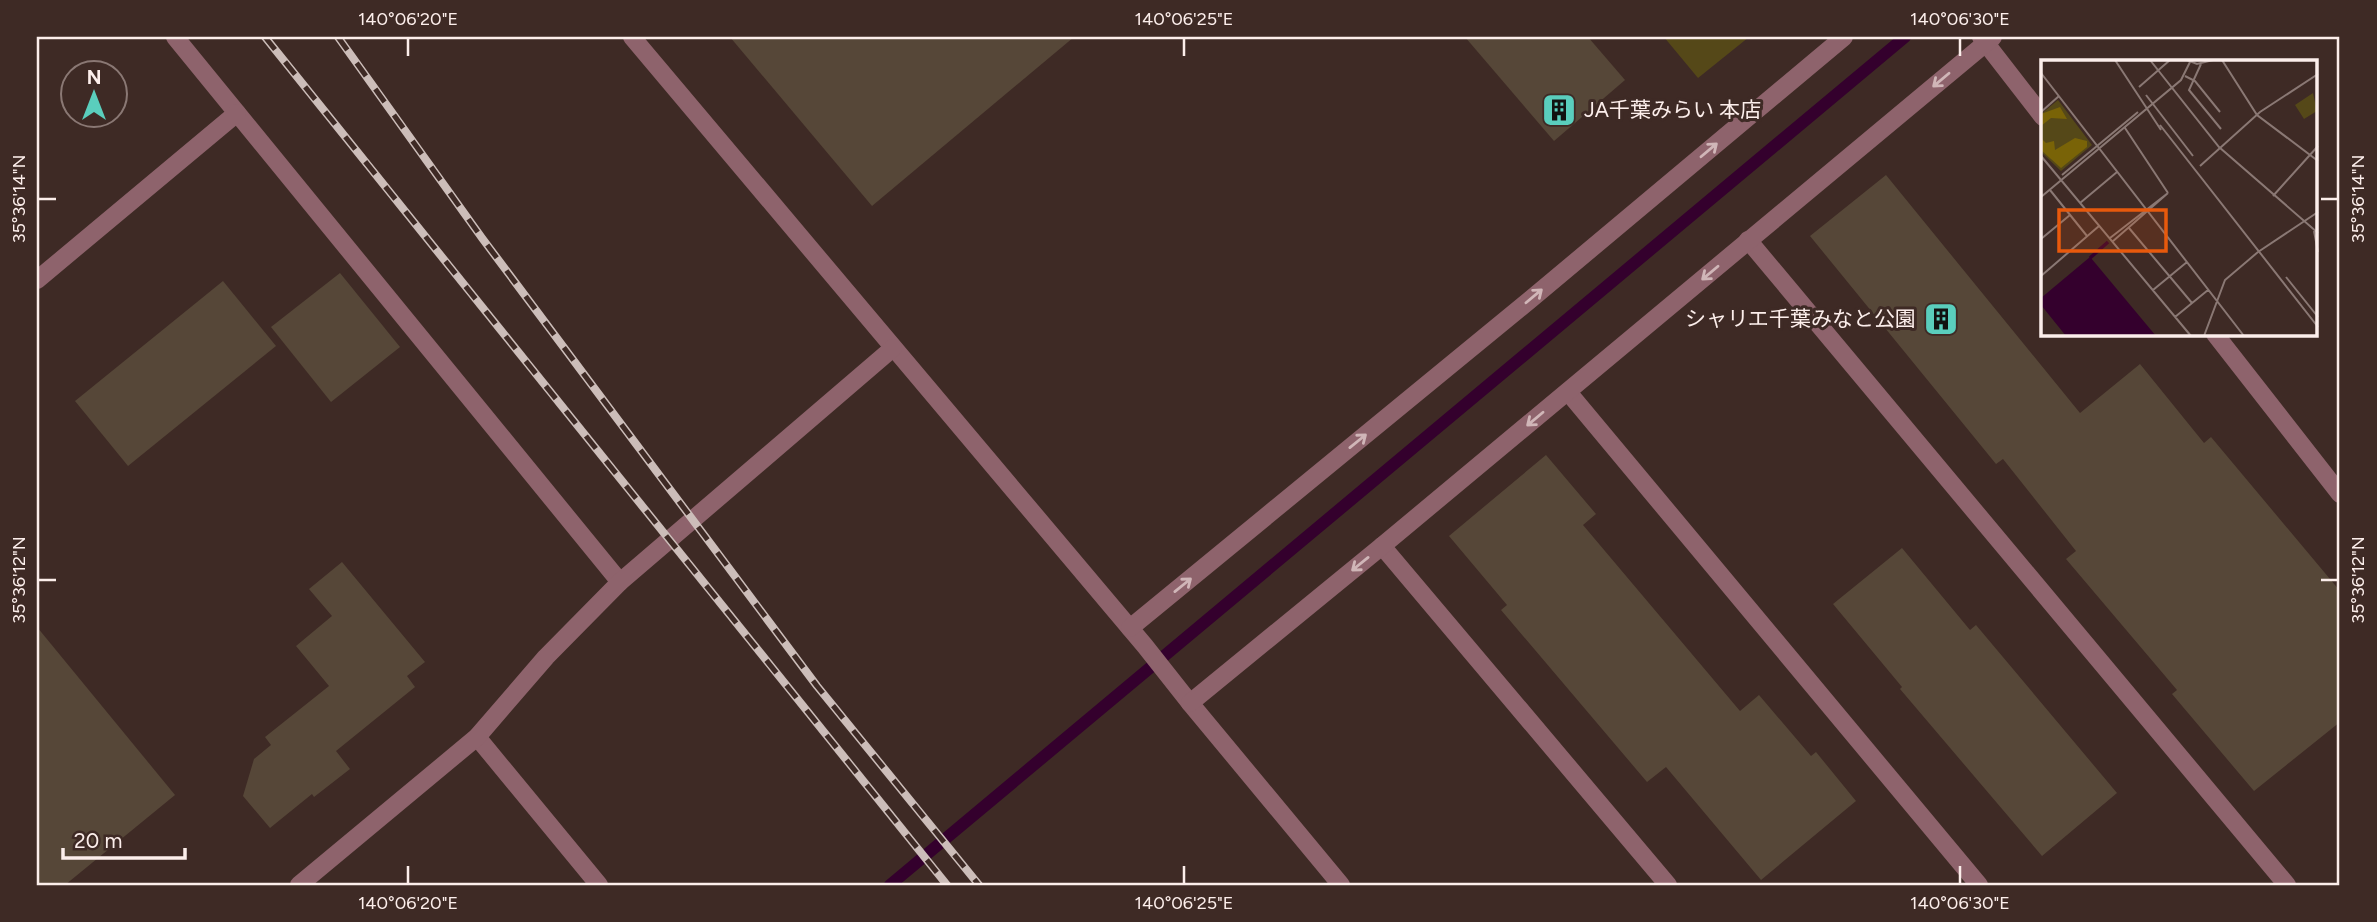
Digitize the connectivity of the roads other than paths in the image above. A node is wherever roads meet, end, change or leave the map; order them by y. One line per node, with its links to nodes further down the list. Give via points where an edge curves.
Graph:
1 (175, 37): 5 (street)
2 (632, 37): 10 (street)
3 (1844, 37): 15 (street, one-way to 3)
4 (1986, 39): 6 (street); 7 (street, one-way to 7)
5 (237, 113): 8 (street); 14 (street)
6 (2041, 114)
7 (1748, 240): 11 (street, one-way to 11); 23 (street)
8 (37, 280)
9 (2217, 336): 12 (street)
10 (893, 348): 14 (street); 15 (street)
11 (1568, 392): 13 (street, one-way to 13); 22 (street)
12 (2340, 494)
13 (1382, 546): 16 (street, one-way to 16); 21 (street)
14 (620, 582): 17 (street, via 546,657)
15 (1130, 628): 16 (street)
16 (1189, 703): 20 (street)
17 (477, 737): 18 (street); 19 (street)
18 (299, 885)
19 (600, 885)
20 (1341, 885)
21 (1668, 885)
22 (1979, 885)
23 (2287, 885)

